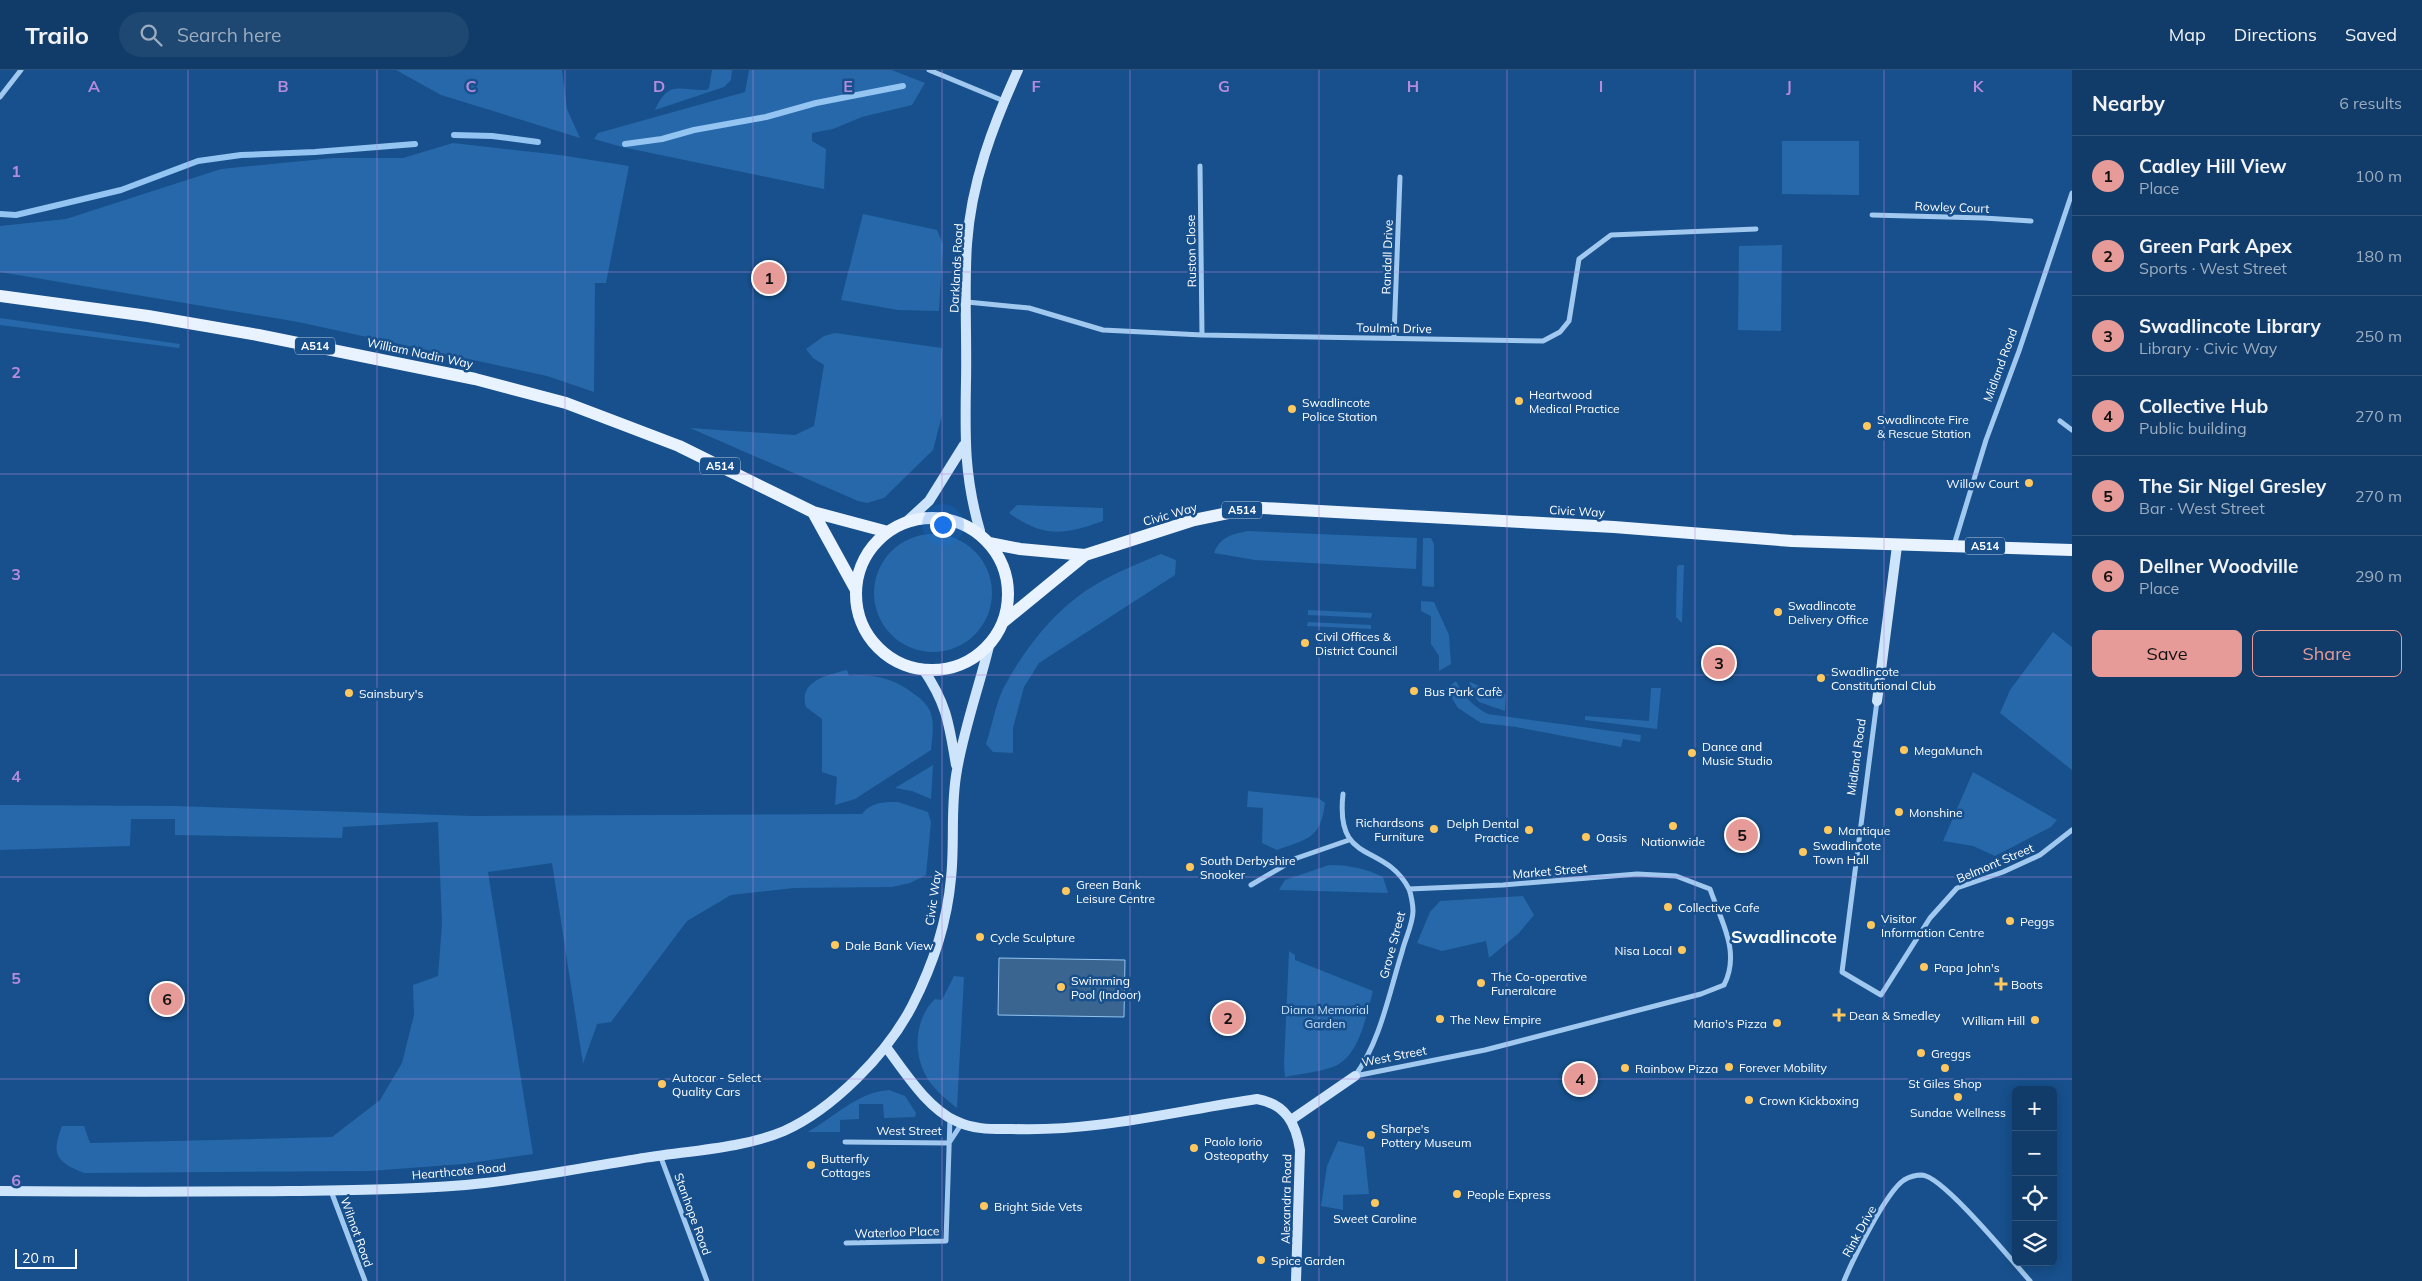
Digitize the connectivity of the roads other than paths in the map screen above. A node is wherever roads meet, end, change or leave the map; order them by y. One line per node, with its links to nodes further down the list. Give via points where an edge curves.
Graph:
1 (21, 70): 4 (street)
2 (929, 70): 5 (street)
3 (1018, 70): 5 (street, Darklands Road)
4 (0, 96)
5 (1004, 102): 13 (street, Darklands Road, via 990,135 970,222)
6 (1200, 166): 14 (street, Ruston Close)
7 (1400, 177): 15 (street, Randall Drive)
8 (2072, 193): 24 (street, Midland Road, via 1986,440)
9 (1872, 216): 10 (street, Rowley Court)
10 (2031, 221)
11 (1756, 230): 15 (street, Toulmin Drive, via 1611,235 1579,259 1569,321 1560,332 1543,341)
12 (0, 296): 19 (main road, William Nadin Way / A514, via 258,335 475,379 566,403 670,443)
13 (967, 302): 14 (street, Toulmin Drive, via 1028,308 1103,330); 18 (street, Darklands Road)
14 (1202, 335): 15 (street, Toulmin Drive)
15 (1394, 337)
16 (2060, 421): 17 (street)
17 (2072, 430)
18 (964, 444): 20 (street, via 929,501); 21 (street, Darklands Road, via 970,496)
19 (813, 512): 22 (main road, William Nadin Way / A514); 28 (main road)
20 (905, 523): 21 (main road, via 923,518 942,518 960,521); 22 (main road)
21 (980, 531): 23 (main road)
22 (888, 532): 28 (main road, via 874,544)
23 (989, 543): 27 (main road, Civic Way / A514); 29 (main road, via 1002,561 1008,582)
24 (1954, 545): 25 (main road, Civic Way / A514); 26 (main road, Civic Way / A514)
25 (1897, 546): 27 (main road, Civic Way / A514, via 1792,542 1478,518 1257,508 1194,520); 32 (street, Midland Road)
26 (2072, 550)
27 (1086, 554): 29 (main road, Civic Way / A514)
28 (856, 590): 31 (main road, via 856,609 871,643 886,656)
29 (1003, 622): 30 (main road)
30 (989, 646): 31 (main road, via 956,666 940,670); 33 (street, Civic Way)
31 (923, 669): 33 (street, Civic Way, via 946,711)
32 (1877, 701): 40 (street, Midland Road, via 1842,972)
33 (957, 769): 41 (street, Civic Way, via 952,876 943,928 922,985)
34 (1343, 794): 36 (street, via 1342,826)
35 (2072, 830): 40 (street, Belmont Street, via 2040,855 1958,888 1930,918)
36 (1349, 840): 38 (street, via 1297,858); 39 (street, via 1392,868)
37 (1691, 881): 39 (street, Market Street, via 1676,876 1638,874); 42 (street, West Street, via 1710,889 1730,945 1732,961 1724,985 1555,1033)
38 (1251, 885)
39 (1409, 890): 42 (street, Grove Street, via 1413,912 1404,944 1367,1059)
40 (1881, 995)
41 (886, 1047): 43 (street, West Street, via 929,1100); 48 (street, Hearthcote Road, via 833,1098 806,1119 780,1132 703,1150)
42 (1355, 1076): 44 (street, West Street)
43 (950, 1118): 45 (street, West Street); 47 (street, Waterloo Place)
44 (1292, 1120): 45 (street, West Street, via 1281,1108 1257,1099 1107,1124 1026,1130 977,1128); 54 (street, Alexandra Road, via 1298,1135 1301,1167)
45 (962, 1124): 47 (street, West Street)
46 (845, 1142): 47 (street, West Street)
47 (949, 1143): 51 (street, Waterloo Place, via 946,1240)
48 (660, 1155): 50 (street, Hearthcote Road, via 486,1183); 53 (street, Stanhope Road)
49 (0, 1191): 50 (street, Hearthcote Road)
50 (331, 1191): 52 (street, Wilmot Road)
51 (846, 1243)
52 (365, 1281)
53 (707, 1281)
54 (1296, 1281)
55 (1844, 1281): 56 (street, Rink Drive, via 1894,1192 1903,1181 1924,1175 1936,1181 1962,1205)
56 (2030, 1281)

